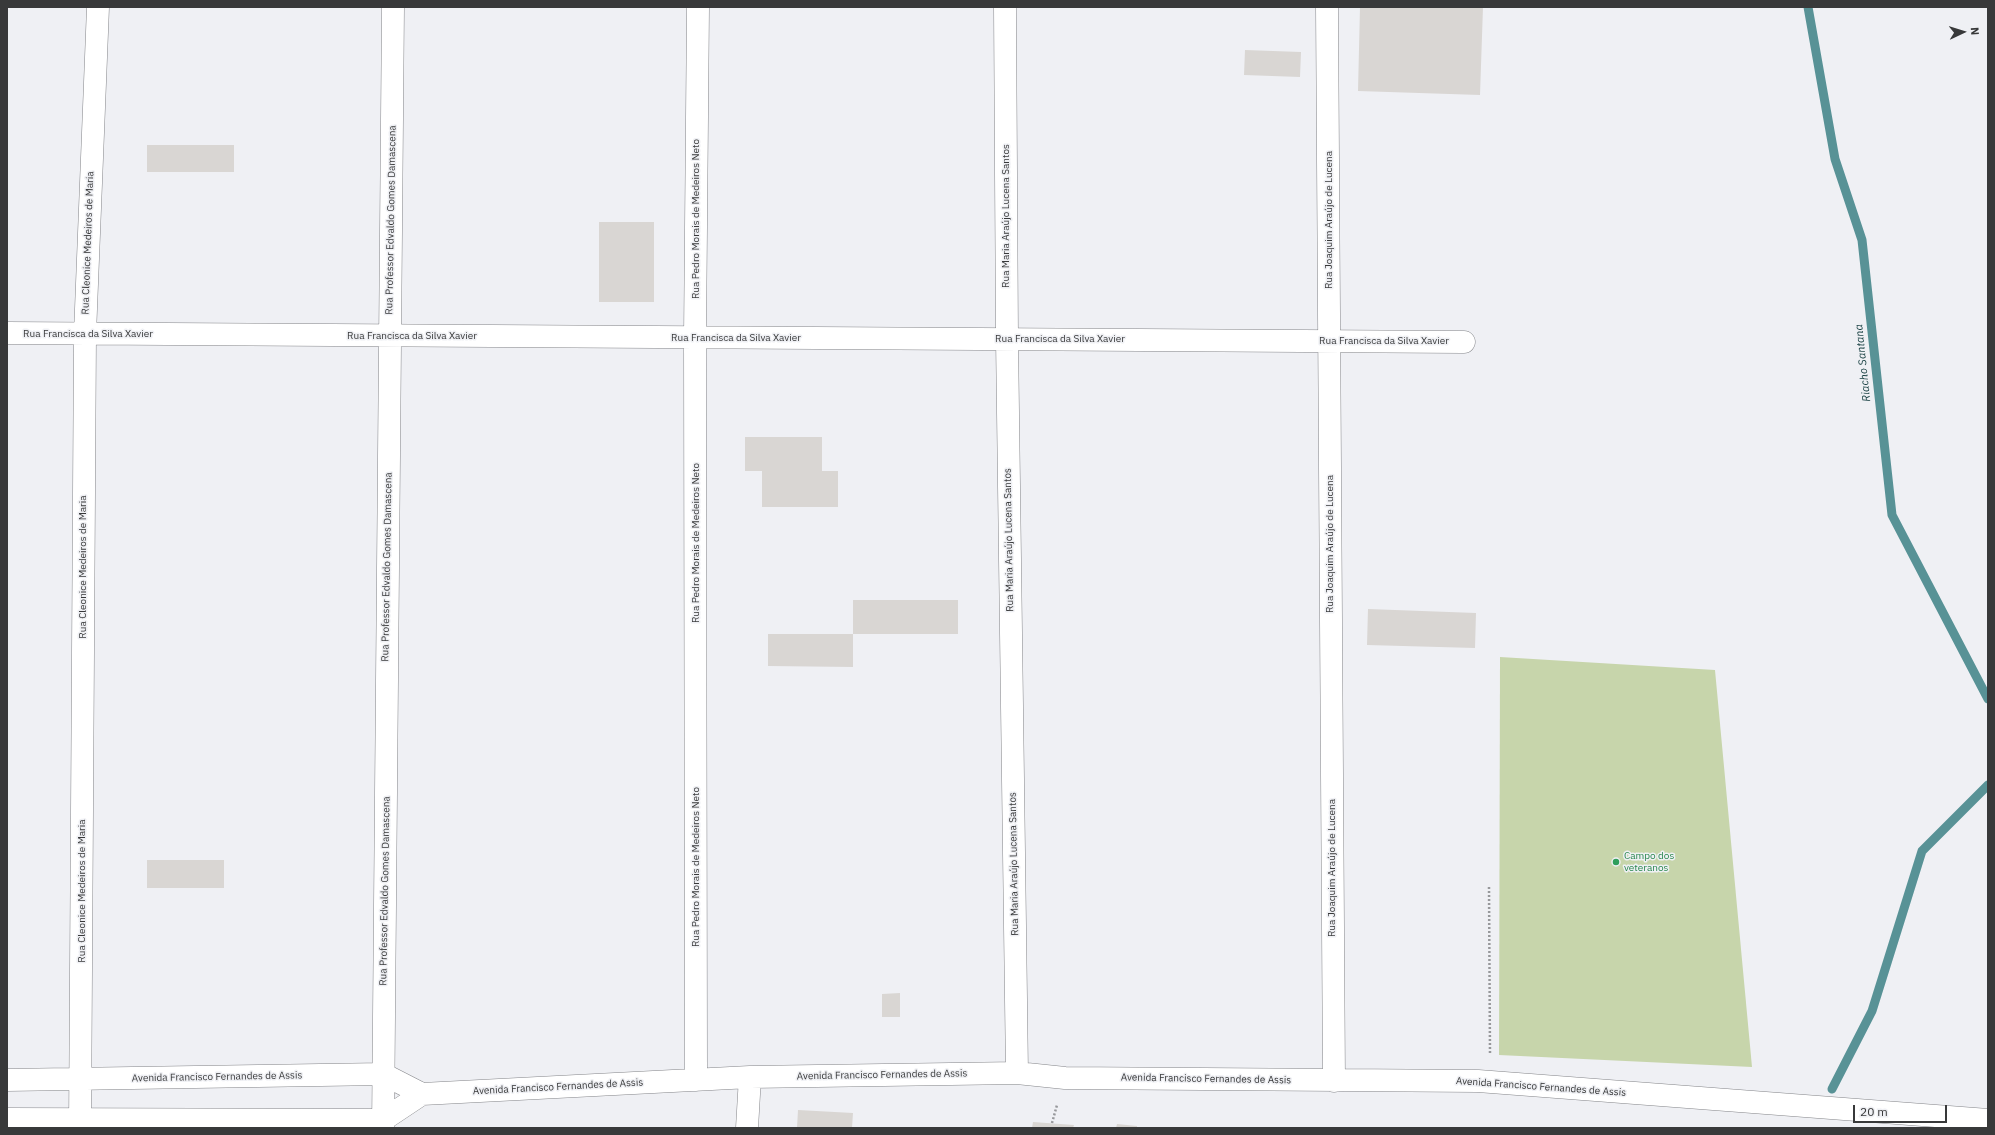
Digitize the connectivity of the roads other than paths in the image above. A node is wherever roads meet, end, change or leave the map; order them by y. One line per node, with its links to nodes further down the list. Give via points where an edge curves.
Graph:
1 (98, 7): 7 (street, Rua Cleonice Medeiros de Maria)
2 (393, 7): 8 (street, Rua Professor Edvaldo Gomes Damascena)
3 (698, 7): 9 (street, Rua Pedro Morais de Medeiros Neto)
4 (1005, 7): 10 (street, Rua Maria Araújo Lucena Santos)
5 (1327, 7): 11 (street, Rua Joaquim Araújo de Lucena)
6 (7, 333): 7 (street, Rua Francisca da Silva Xavier)
7 (84, 334): 8 (street, Rua Francisca da Silva Xavier); 17 (street, Rua Cleonice Medeiros de Maria)
8 (390, 336): 9 (street, Rua Francisca da Silva Xavier); 14 (street, Rua Professor Edvaldo Gomes Damascena)
9 (696, 337): 10 (street, Rua Francisca da Silva Xavier); 18 (street, Rua Pedro Morais de Medeiros Neto)
10 (1007, 339): 11 (street, Rua Francisca da Silva Xavier); 13 (street, Rua Maria Araújo Lucena Santos)
11 (1329, 341): 12 (street, Rua Francisca da Silva Xavier); 19 (street, Rua Joaquim Araújo de Lucena)
12 (1464, 342)
13 (1017, 1073): 15 (street, Avenida Francisco Fernandes de Assis); 19 (street, Avenida Francisco Fernandes de Assis, via 1065,1078)
14 (383, 1074): 17 (street, Avenida Francisco Fernandes de Assis); 20 (street, Avenida Francisco Fernandes de Assis); 24 (street, Rua Professor Edvaldo Gomes Damascena)
15 (750, 1078): 18 (street, Avenida Francisco Fernandes de Assis); 25 (street)
16 (7, 1080): 17 (street, Avenida Francisco Fernandes de Assis)
17 (81, 1080): 23 (street, Rua Cleonice Medeiros de Maria)
18 (696, 1080): 20 (street, Avenida Francisco Fernandes de Assis)
19 (1334, 1081): 22 (street, Avenida Francisco Fernandes de Assis, via 1478,1081)
20 (422, 1094): 24 (street)
21 (7, 1119): 23 (street)
22 (1988, 1120)
23 (80, 1124): 24 (street)
24 (383, 1124)
25 (748, 1128)

